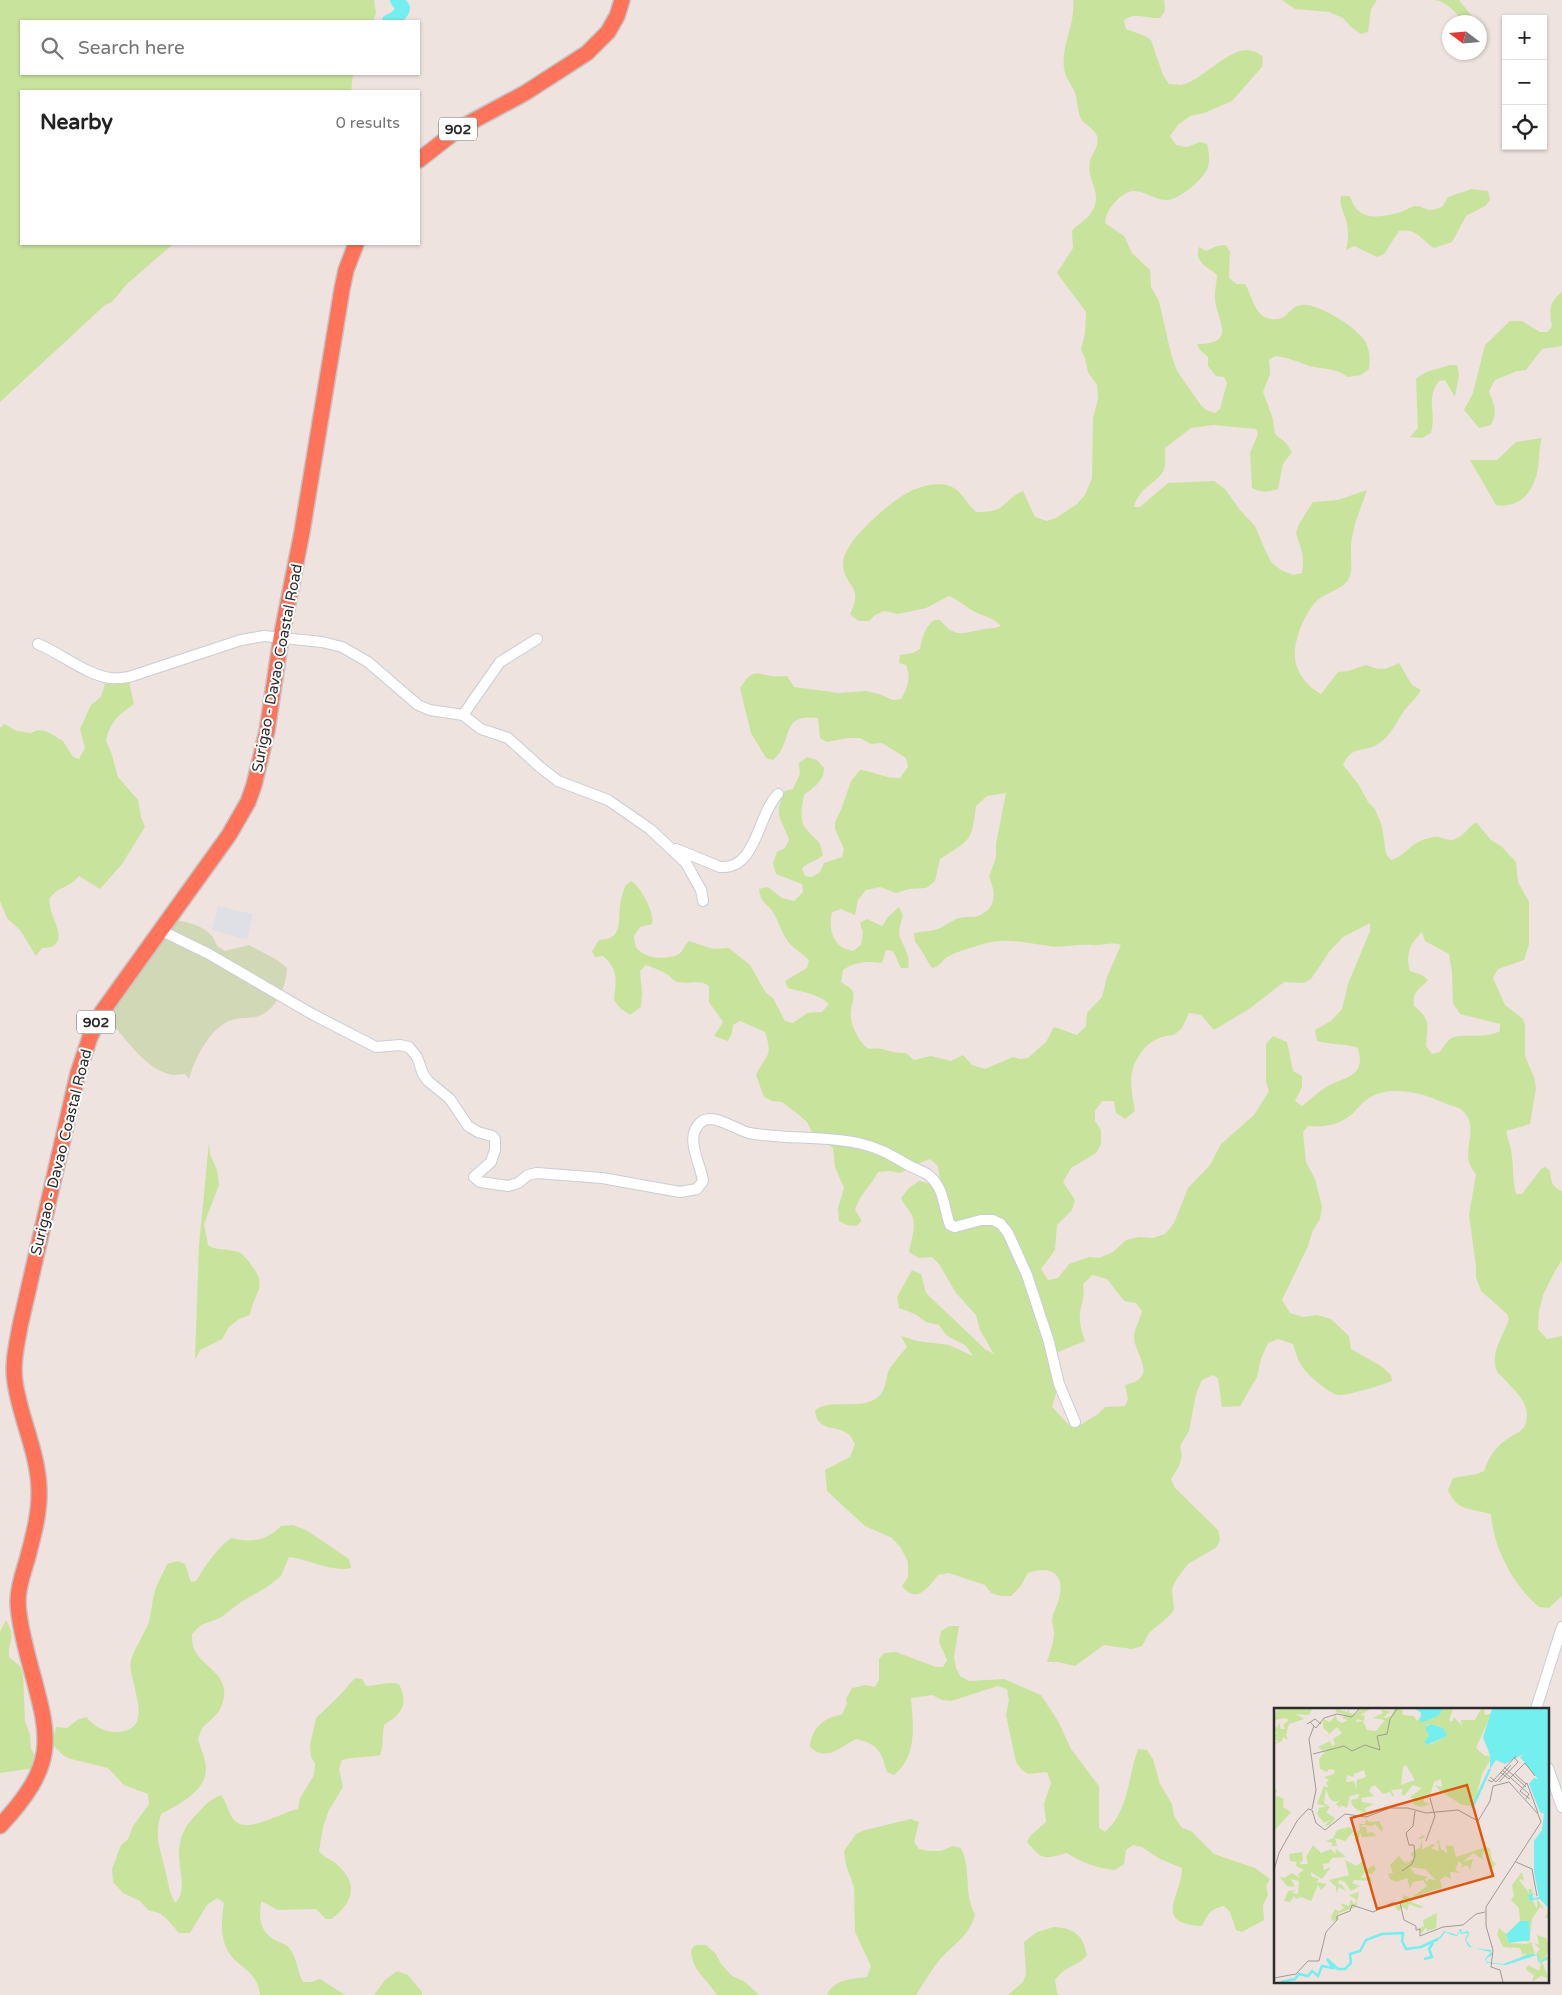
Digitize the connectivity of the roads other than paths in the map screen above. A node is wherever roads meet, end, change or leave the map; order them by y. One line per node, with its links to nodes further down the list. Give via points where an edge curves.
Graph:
1 (622, 0): 2 (highway, 902, via 612,25 595,47 525,93 460,128)
2 (420, 159)
3 (356, 245): 4 (highway, Surigao - Davao Coastal Road / 902, via 342,289)
4 (282, 638): 6 (street, via 264,636 241,640 116,679 96,674); 7 (street, via 342,647 368,662 418,705); 11 (highway, Surigao - Davao Coastal Road / 902, via 260,765 248,802 229,835)
5 (537, 639): 7 (street, via 500,662)
6 (38, 644)
7 (463, 715): 9 (street, via 481,729 512,740 558,781 618,805)
8 (778, 794): 9 (street, via 765,812 745,858 732,867 713,865)
9 (670, 846): 10 (street, via 693,874)
10 (703, 901)
11 (160, 930): 12 (street, via 380,1048 400,1045 409,1048 428,1081 450,1099 468,1126 495,1139 491,1162 474,1177 480,1182 508,1186 537,1173 602,1178 691,1192 703,1181 694,1135 698,1124 707,1119 746,1132 832,1139 892,1154 934,1181 944,1200 950,1225 955,1227 993,1220 1008,1233 1027,1275 1059,1384); 17 (highway, Surigao - Davao Coastal Road / 902, via 102,1012 84,1053 15,1353 15,1381 35,1464 39,1499 18,1601 43,1716 46,1747 42,1768 30,1790)
12 (1075, 1422)
13 (1562, 1627): 14 (street)
14 (1536, 1708)
15 (1550, 1774): 16 (street)
16 (1562, 1807)
17 (0, 1826)

